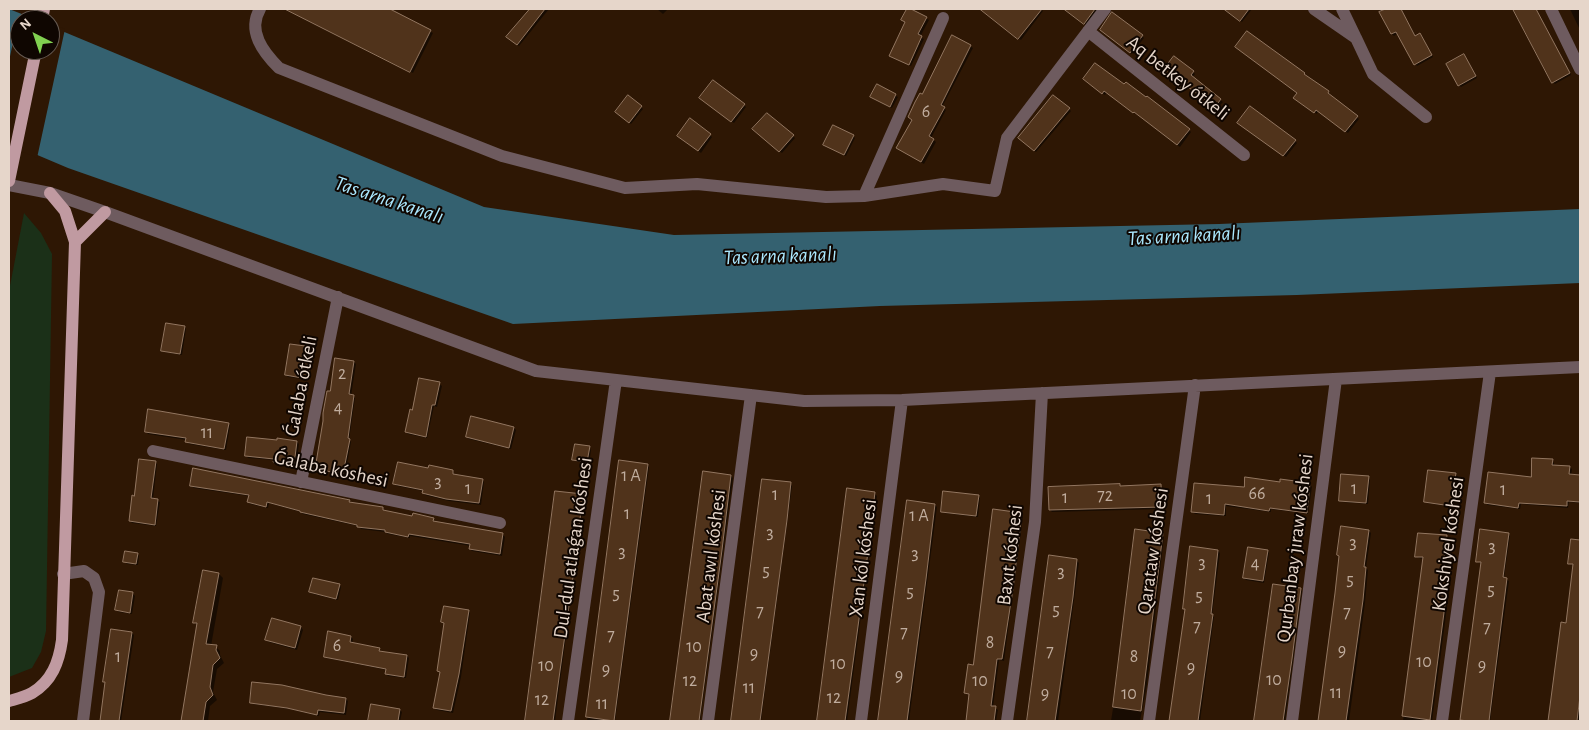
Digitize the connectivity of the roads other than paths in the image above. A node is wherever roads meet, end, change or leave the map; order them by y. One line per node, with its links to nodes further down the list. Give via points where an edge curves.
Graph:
1 (260, 9): 16 (street, via 256,16 257,40 279,68 502,156 625,188 697,184 826,197)
2 (1105, 9): 7 (street)
3 (1314, 9): 8 (street)
4 (1342, 9): 8 (street)
5 (1551, 9): 10 (street)
6 (943, 18): 16 (street)
7 (1088, 31): 12 (street, Aq betkey ótkeli); 16 (street, via 1007,138 996,191 943,184)
8 (1356, 38): 11 (street, via 1374,74)
9 (34, 60): 13 (main road)
10 (1580, 69)
11 (1426, 117)
12 (1244, 155)
13 (9, 181)
14 (9, 185): 15 (street)
15 (50, 193): 17 (street); 18 (main road, via 65,212)
16 (864, 196)
17 (105, 212): 18 (main road); 19 (street)
18 (75, 242): 31 (main road)
19 (338, 297): 23 (street, via 536,371); 29 (street, Ǵalaba ótkeli)
20 (1580, 367): 21 (street)
21 (1490, 372): 22 (street); 40 (street, Kokshiyel kóshesi)
22 (1336, 379): 24 (street); 39 (street, Qurbanbay jıraw kóshesi)
23 (616, 380): 26 (street); 34 (street, Dul-dul atlaǵan kóshesi)
24 (1195, 385): 25 (street); 38 (street, Qarataw kóshesi)
25 (1042, 393): 27 (street); 37 (street, Baxıt kóshesi, via 1035,522)
26 (751, 395): 27 (street, via 804,401); 35 (street, Abat awıl kóshesi)
27 (902, 400): 36 (street, Xan kól kóshesi)
28 (153, 451): 29 (street, Ǵalaba kóshesi)
29 (301, 482): 30 (street, Ǵalaba kóshesi)
30 (500, 523)
31 (63, 574): 32 (main road, via 59,660 49,679 31,694); 33 (street, via 84,571 94,578 100,592)
32 (9, 701)
33 (83, 721)
34 (568, 721)
35 (708, 721)
36 (861, 721)
37 (1007, 721)
38 (1149, 721)
39 (1292, 721)
40 (1442, 721)

